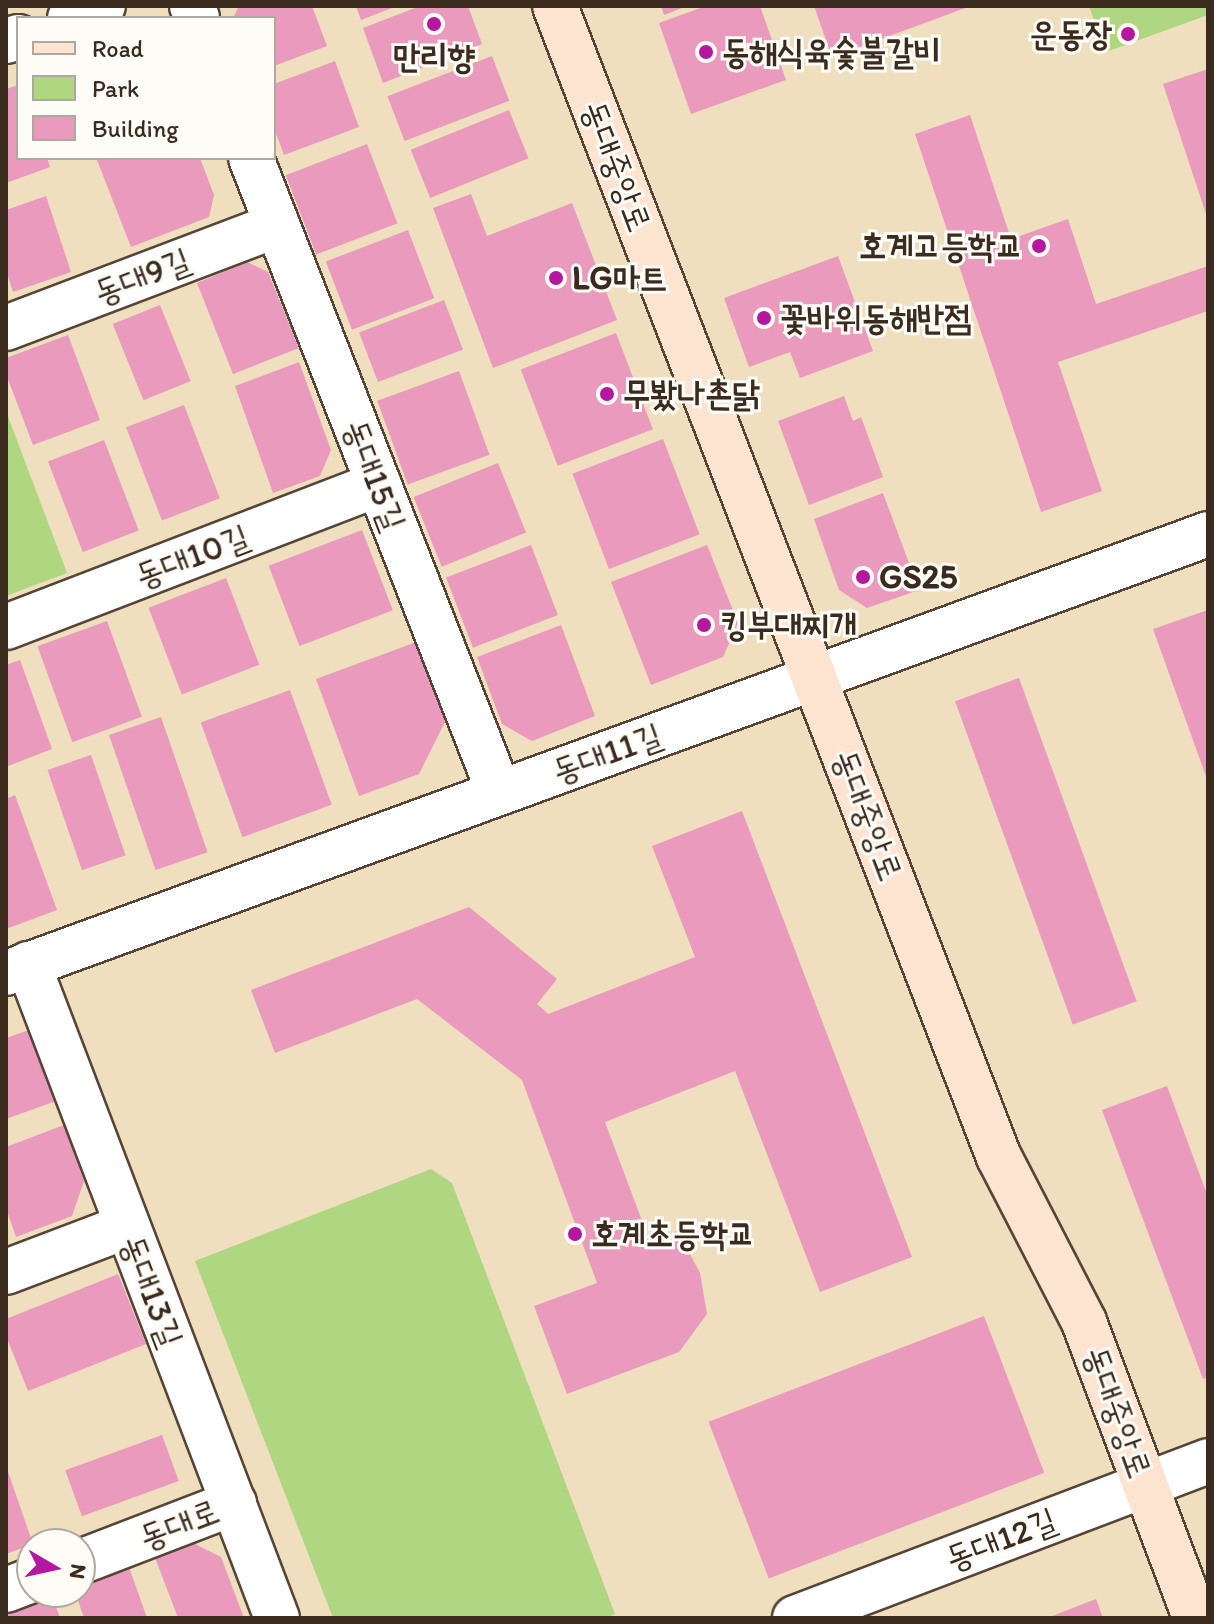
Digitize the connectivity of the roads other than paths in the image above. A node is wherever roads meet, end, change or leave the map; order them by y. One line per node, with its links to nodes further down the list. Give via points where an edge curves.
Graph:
1 (103, 6): 3 (street)
2 (555, 6): 10 (street, 동대중앙로)
3 (76, 16)
4 (252, 160): 5 (street, 동대15길)
5 (277, 225): 6 (street, 동대9길); 7 (street, 동대15길)
6 (6, 328)
7 (379, 484): 9 (street, 동대10길); 11 (street, 동대15길)
8 (1208, 534): 10 (street, 동대11길)
9 (6, 627)
10 (815, 677): 11 (street, 동대11길); 16 (street, 동대중앙로, via 999,1157 1084,1322)
11 (499, 792): 12 (street, 동대11길)
12 (17, 968): 13 (street, 동대13길)
13 (127, 1226): 14 (street); 17 (street, 동대13길)
14 (6, 1272)
15 (1208, 1461): 16 (street, 동대12길)
16 (1143, 1484): 20 (street, 동대12길); 21 (street, 동대중앙로)
17 (234, 1503): 18 (street, 동대로); 19 (street, 동대13길)
18 (96, 1556)
19 (277, 1618)
20 (795, 1618)
21 (1195, 1618)

